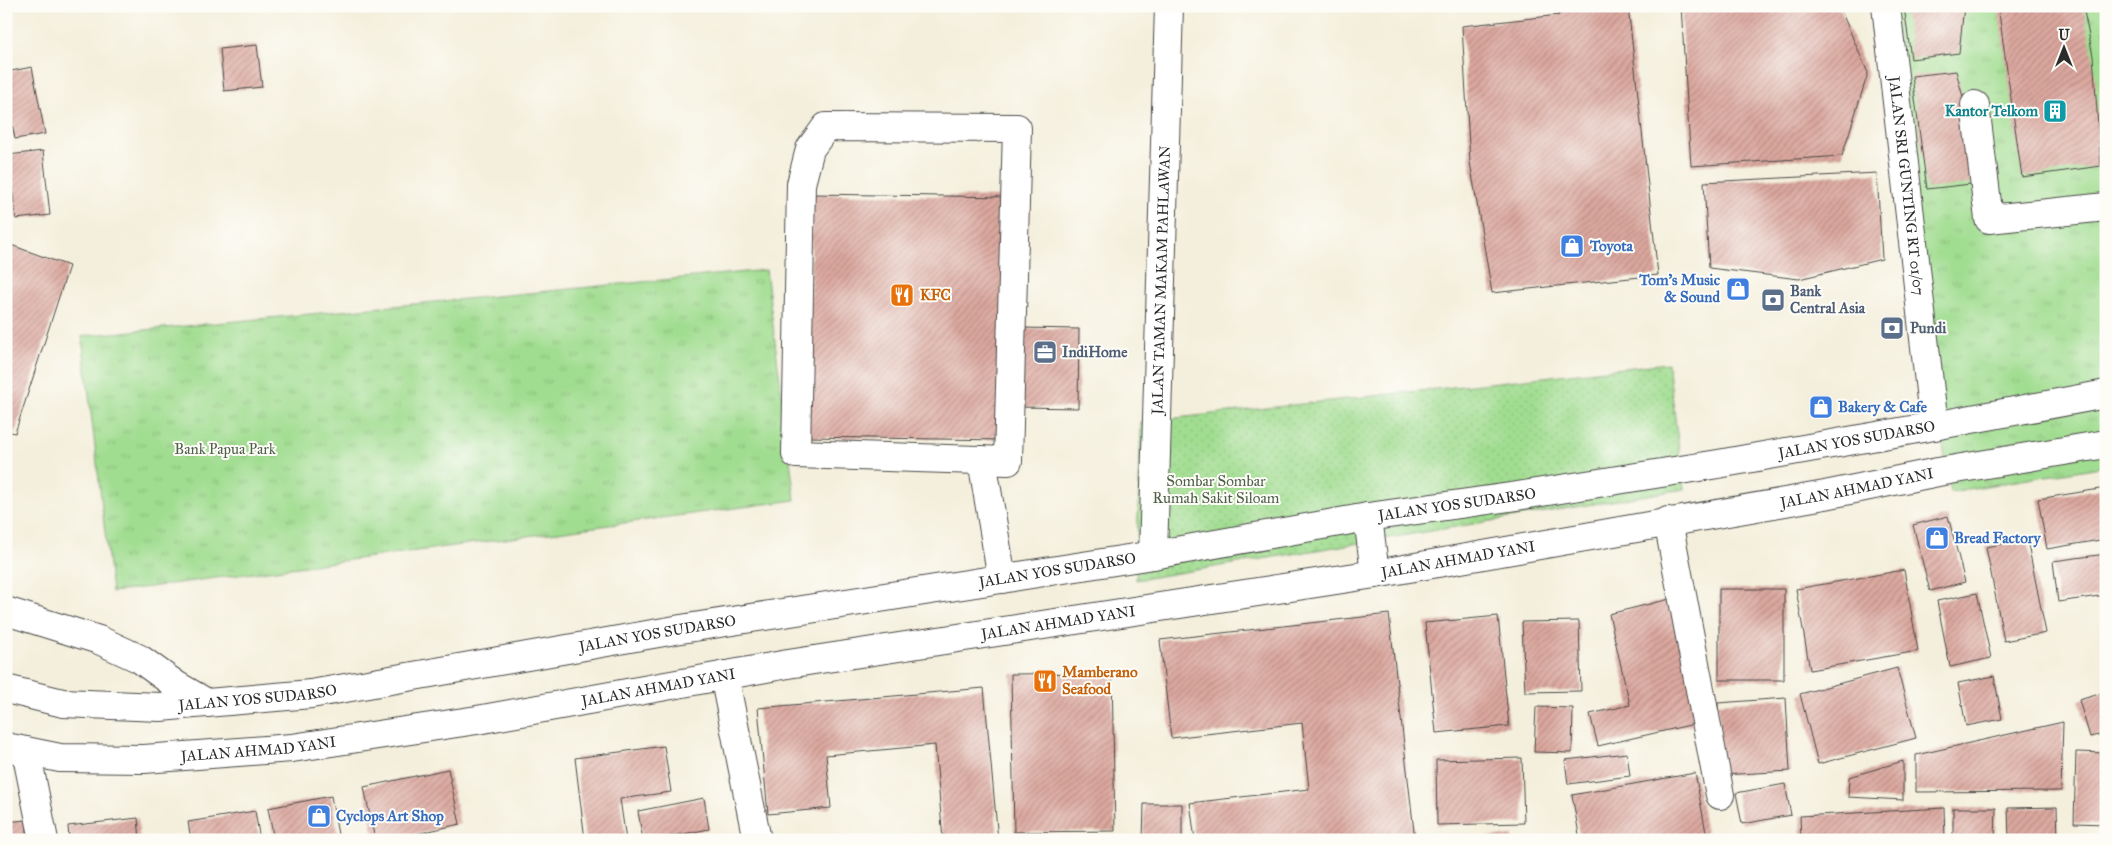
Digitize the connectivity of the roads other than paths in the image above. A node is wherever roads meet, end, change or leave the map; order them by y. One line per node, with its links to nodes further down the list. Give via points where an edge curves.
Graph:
1 (1169, 6): 11 (main road, JALAN TAMAN MAKAM PAHLAWAN)
2 (1886, 6): 6 (main road, JALAN SRI GUNTING RT 01/07)
3 (1975, 105): 4 (main road, via 1989,219)
4 (2106, 207)
5 (2106, 394): 6 (main road, JALAN YOS SUDARSO)
6 (1934, 426): 9 (main road, JALAN YOS SUDARSO, via 1526,495)
7 (2106, 444): 10 (main road, JALAN AHMAD YANI)
8 (982, 460): 8 (main road, via 1008,461 1017,128 826,127 810,149 801,184 796,454); 13 (main road)
9 (1368, 517): 11 (main road, JALAN YOS SUDARSO); 12 (main road)
10 (1668, 522): 12 (main road, JALAN AHMAD YANI); 19 (main road)
11 (1153, 555): 13 (main road, JALAN YOS SUDARSO)
12 (1375, 574): 15 (main road, JALAN AHMAD YANI)
13 (1002, 579): 17 (main road, JALAN YOS SUDARSO, via 681,629 311,694)
14 (6, 611): 17 (main road, via 100,640 140,659)
15 (724, 675): 18 (main road, JALAN AHMAD YANI, via 477,720 292,748 144,759 60,758); 21 (main road)
16 (6, 689): 17 (main road, JALAN YOS SUDARSO, via 63,703 160,707)
17 (208, 703)
18 (16, 749): 20 (main road)
19 (1720, 795)
20 (44, 840)
21 (757, 840)

